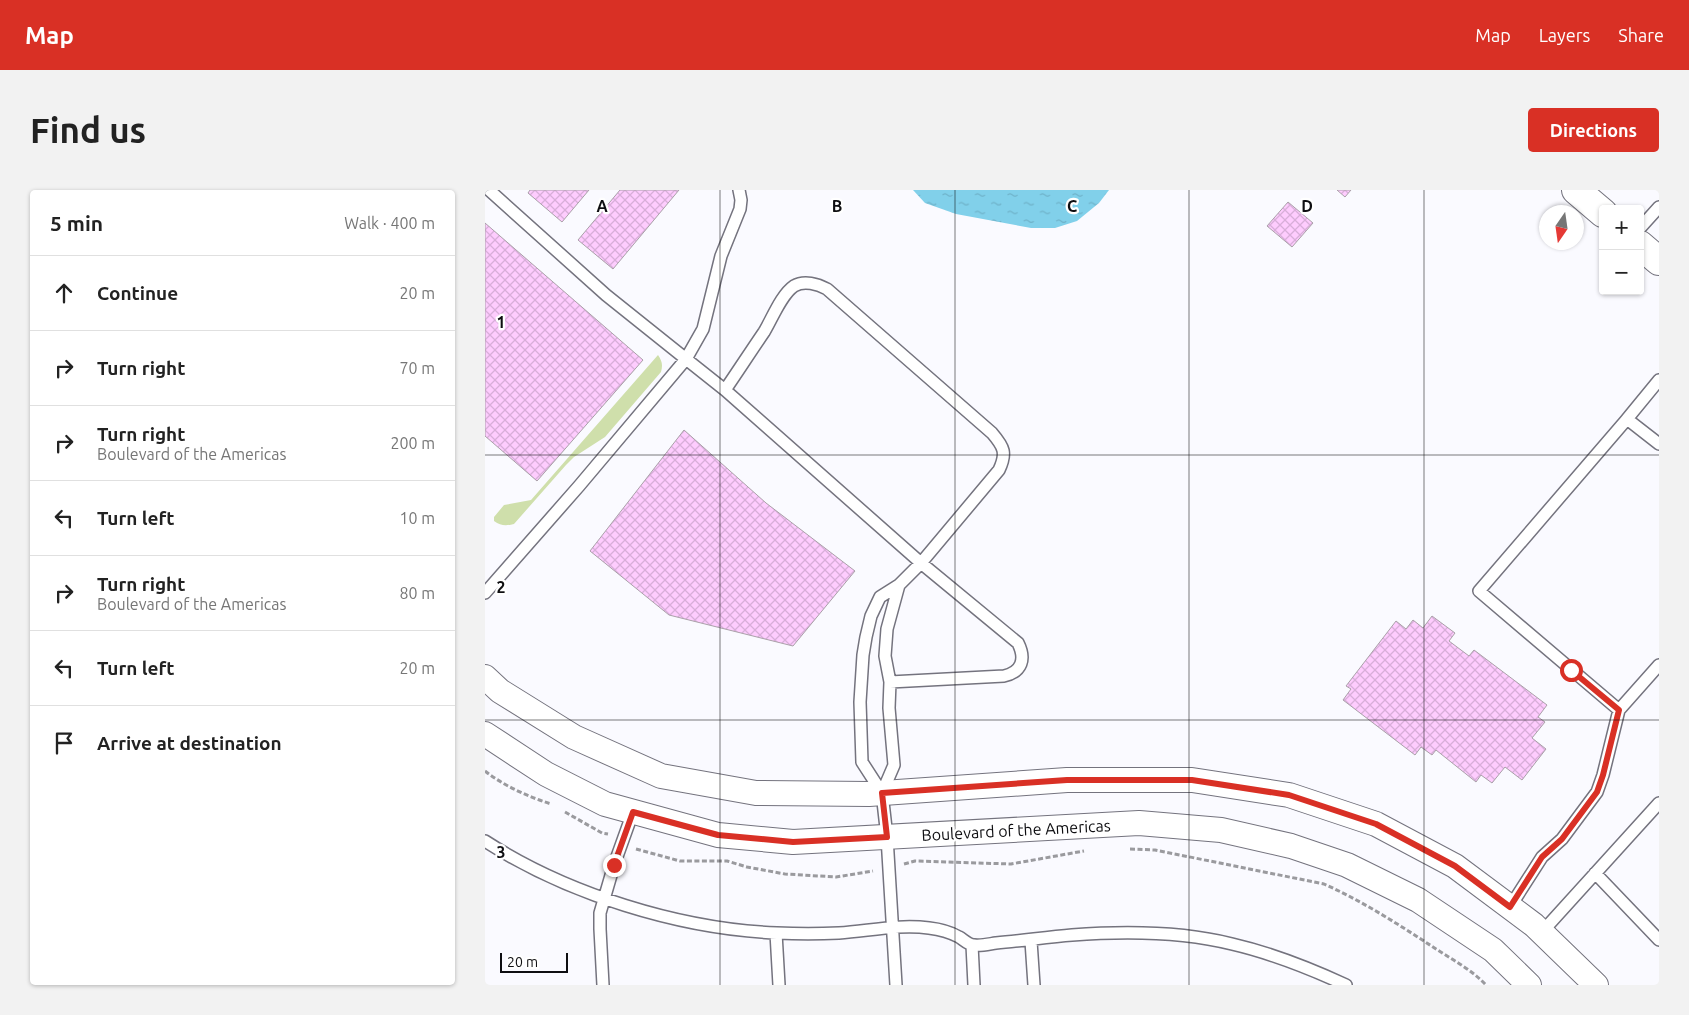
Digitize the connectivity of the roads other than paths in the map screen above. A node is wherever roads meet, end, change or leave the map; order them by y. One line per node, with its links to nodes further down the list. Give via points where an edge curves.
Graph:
1 (489, 190): 9 (lane, via 606,295)
2 (739, 190): 9 (lane, via 740,208 721,256 703,329)
3 (1576, 190): 5 (street)
4 (1659, 207): 6 (lane)
5 (1599, 210)
6 (1644, 224)
7 (1644, 248): 8 (street)
8 (1659, 261)
9 (686, 359): 11 (lane); 16 (lane)
10 (1659, 380): 12 (lane)
11 (725, 390): 14 (lane); 14 (lane, via 787,293 795,285 806,283 827,289 993,433 1004,451 999,470)
12 (1627, 419): 13 (lane); 20 (lane, via 1479,591)
13 (1659, 444)
14 (921, 563): 15 (lane); 19 (lane, via 1018,643 1022,650 1021,663 1019,669 1004,676)
15 (899, 585): 19 (lane, via 887,629 885,656); 22 (lane, via 880,598 871,616 863,655 860,702 862,762)
16 (485, 593)
17 (1659, 665): 20 (lane)
18 (485, 677): 22 (street, via 500,691 574,738 661,776 756,793)
19 (890, 682): 22 (lane, via 894,765)
20 (1619, 710): 29 (lane, via 1597,792 1562,839 1542,857)
21 (485, 734): 24 (street, Boulevard of the Americas, via 545,774 605,804)
22 (882, 793): 25 (lane); 29 (street, via 1067,780 1192,780 1289,795 1376,824 1455,866)
23 (1659, 803): 27 (lane)
24 (633, 812): 25 (street, Boulevard of the Americas, via 718,835 793,842); 28 (lane)
25 (887, 837): 30 (lane); 42 (street, Boulevard of the Americas, via 1139,823 1221,830 1291,846 1347,865 1419,900 1493,950)
26 (485, 841): 28 (lane, via 517,861)
27 (1595, 873): 31 (lane); 33 (lane)
28 (605, 898): 32 (lane, via 654,914 717,927); 36 (lane, via 600,913)
29 (1510, 907): 31 (street)
30 (893, 928): 32 (lane, via 837,933); 35 (lane, via 943,931); 38 (lane)
31 (1542, 932): 43 (street)
32 (776, 933): 37 (lane)
33 (1659, 940)
34 (1031, 941): 35 (lane); 40 (lane); 41 (lane, via 1109,933 1193,937 1272,956)
35 (972, 945): 39 (lane)
36 (603, 985)
37 (779, 985)
38 (896, 985)
39 (975, 985)
40 (1033, 985)
41 (1346, 985)
42 (1529, 985)
43 (1596, 985)

